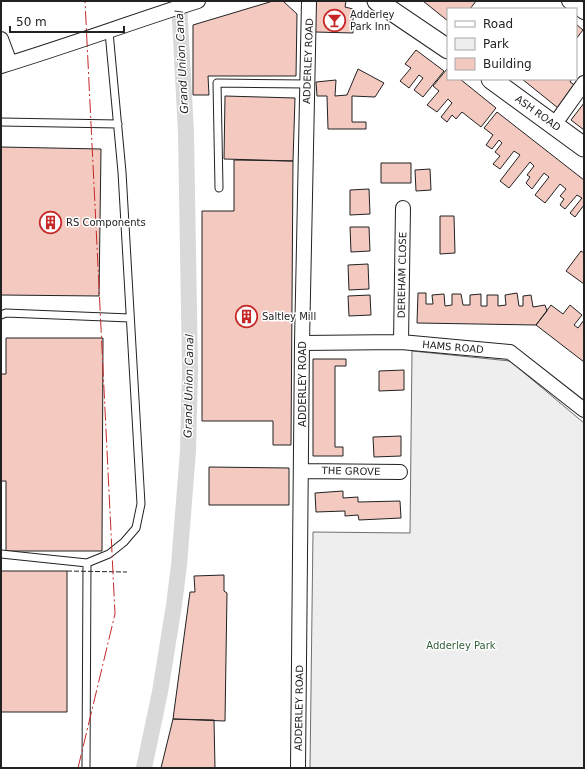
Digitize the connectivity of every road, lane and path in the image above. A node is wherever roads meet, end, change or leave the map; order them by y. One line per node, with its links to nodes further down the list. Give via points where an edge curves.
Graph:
1 (309, 1): 12 (street, ADDERLEY ROAD)
2 (377, 1): 8 (main road)
3 (569, 1): 5 (street)
4 (195, 2): 6 (street)
5 (584, 12)
6 (109, 32): 9 (street); 14 (lane)
7 (1, 39): 9 (street)
8 (447, 48)
9 (6, 64)
10 (492, 80): 15 (main road, ASH ROAD)
11 (584, 83): 15 (street)
12 (307, 84): 17 (lane, via 217,83); 22 (street, ADDERLEY ROAD)
13 (1, 122): 14 (lane)
14 (118, 124): 20 (lane)
15 (554, 125): 16 (main road, ASH ROAD)
16 (584, 147)
17 (219, 188)
18 (403, 208): 21 (street, DEREHAM CLOSE)
19 (1, 314): 20 (lane)
20 (130, 318): 27 (lane, via 141,504 136,528 124,542 109,554)
21 (401, 342): 22 (street, HAMS ROAD); 23 (street, HAMS ROAD, via 510,352)
22 (302, 343): 24 (street, ADDERLEY ROAD)
23 (584, 410)
24 (301, 471): 25 (street, THE GROVE); 29 (street, ADDERLEY ROAD)
25 (400, 472)
26 (1, 554): 27 (lane)
27 (87, 563): 28 (lane)
28 (86, 768)
29 (298, 768)

